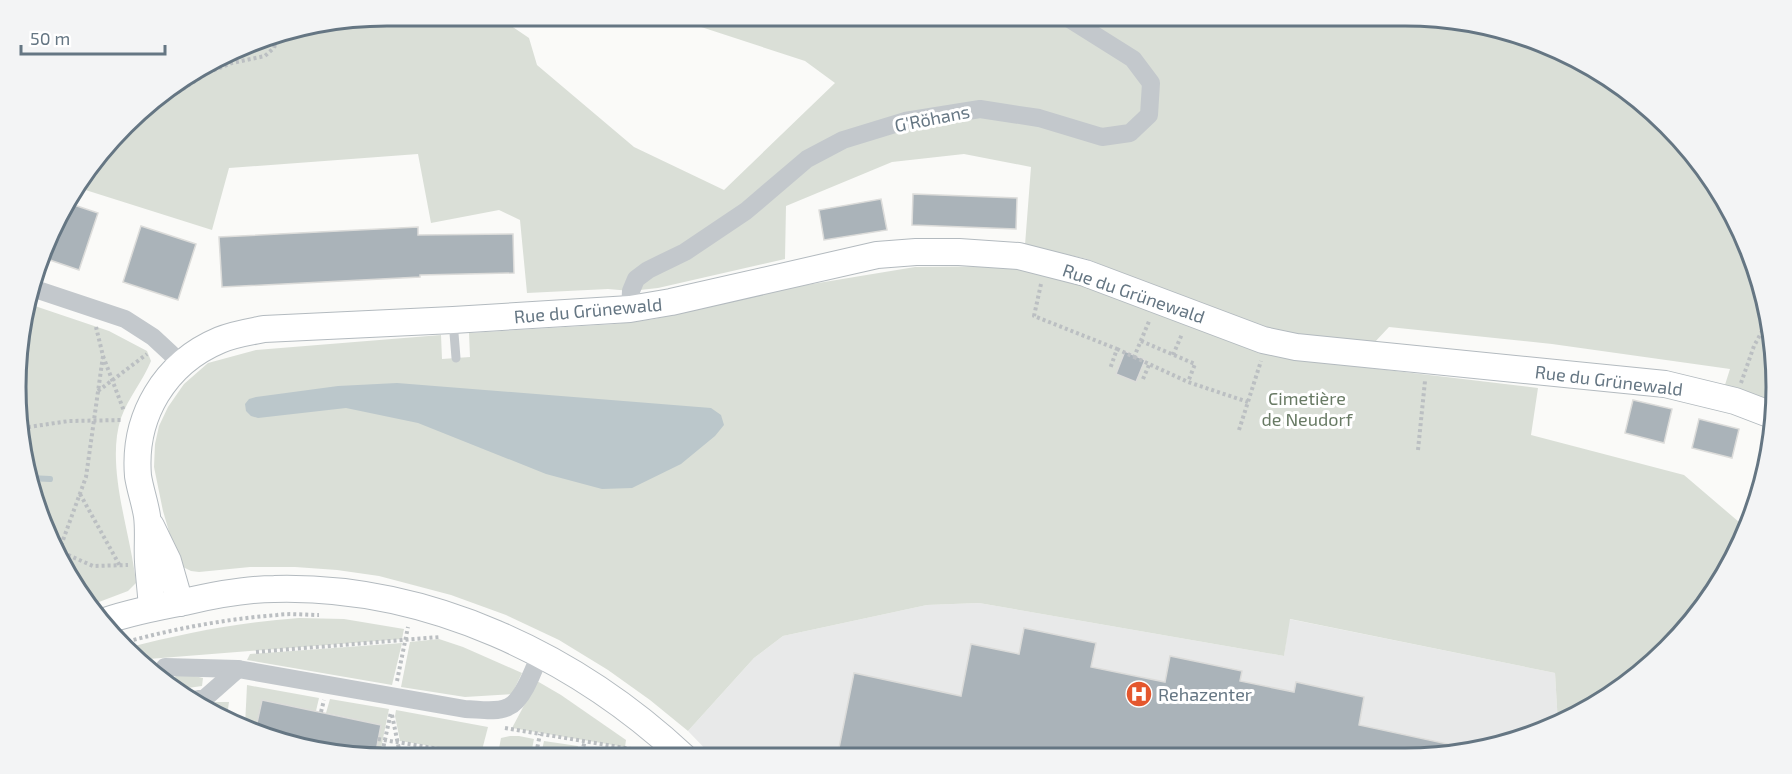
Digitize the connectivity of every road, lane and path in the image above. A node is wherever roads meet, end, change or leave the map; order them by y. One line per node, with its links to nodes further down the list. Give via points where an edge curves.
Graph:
1 (1080, 26): 8 (street, G'Röhans, via 1133,60 1151,83 1149,115 1130,133 1102,137 1039,118 980,109 905,121 843,140 807,159 746,211 685,252 636,279)
2 (275, 44): 3 (path, via 265,56 217,69)
3 (178, 92)
4 (1046, 263): 6 (main road, Rue du Grünewald); 8 (main road, Rue du Grünewald, via 1019,256 959,252 877,255); 14 (path, via 1034,316)
5 (39, 290): 7 (street)
6 (1158, 300): 12 (path); 28 (main road, Rue du Grünewald, via 1263,340 1296,347 1665,384)
7 (92, 308): 16 (path); 19 (street, via 125,319 153,337)
8 (630, 309): 9 (main road, Rue du Grünewald)
9 (453, 320): 18 (lane); 19 (main road, Rue du Grünewald, via 264,329 220,340)
10 (1762, 331): 28 (path)
11 (1182, 334): 15 (path)
12 (1141, 341): 15 (path); 17 (path)
13 (152, 350): 24 (path)
14 (1117, 350): 17 (path); 21 (path)
15 (1173, 355): 25 (path, via 1195,364)
16 (103, 356): 24 (path); 27 (path)
17 (1134, 357): 20 (path)
18 (456, 358)
19 (181, 363): 36 (main road, Rue du Grünewald, via 151,403 142,426 138,476)
20 (1149, 365): 23 (path); 25 (path)
21 (1110, 369)
22 (1425, 374): 34 (path)
23 (1143, 379)
24 (112, 381): 27 (path); 31 (path, via 127,420)
25 (1188, 381): 29 (path)
26 (1254, 385): 29 (path)
27 (98, 391): 31 (path)
28 (1735, 401): 30 (main road, Rue du Grünewald)
29 (1248, 402): 33 (path)
30 (1766, 412)
31 (94, 420): 32 (path); 35 (path)
32 (28, 427)
33 (1239, 430)
34 (1418, 450)
35 (80, 494): 37 (path); 40 (path)
36 (147, 517): 41 (main road, Rue du Grünewald, via 168,561); 42 (main road, Rue du Grünewald)
37 (61, 543)
38 (68, 556): 40 (path, via 93,566)
39 (138, 565): 40 (path)
40 (120, 566)
41 (180, 603): 42 (main road); 51 (main road, via 237,591 350,592 464,620)
42 (152, 608): 44 (main road)
43 (322, 615): 50 (path, via 278,614)
44 (110, 620)
45 (397, 625): 46 (path)
46 (408, 627): 47 (path); 49 (path)
47 (417, 629)
48 (426, 632): 49 (path, via 444,637)
49 (405, 640): 52 (path, via 247,653); 54 (path)
50 (129, 641)
51 (540, 654): 54 (street, via 521,695 509,707 465,709); 68 (main road, via 585,679)
52 (238, 669): 53 (street, via 165,667); 54 (street); 55 (street)
53 (164, 671)
54 (394, 696)
55 (204, 699)
56 (504, 728): 57 (path)
57 (540, 734): 60 (path); 65 (path)
58 (378, 740): 59 (path)
59 (385, 741): 61 (path); 61 (path, via 391,708); 62 (path)
60 (585, 741): 66 (path); 67 (path)
61 (398, 743): 63 (path); 64 (path)
62 (383, 748)
63 (399, 748)
64 (430, 748)
65 (537, 748)
66 (583, 748)
67 (623, 748)
68 (673, 748)

